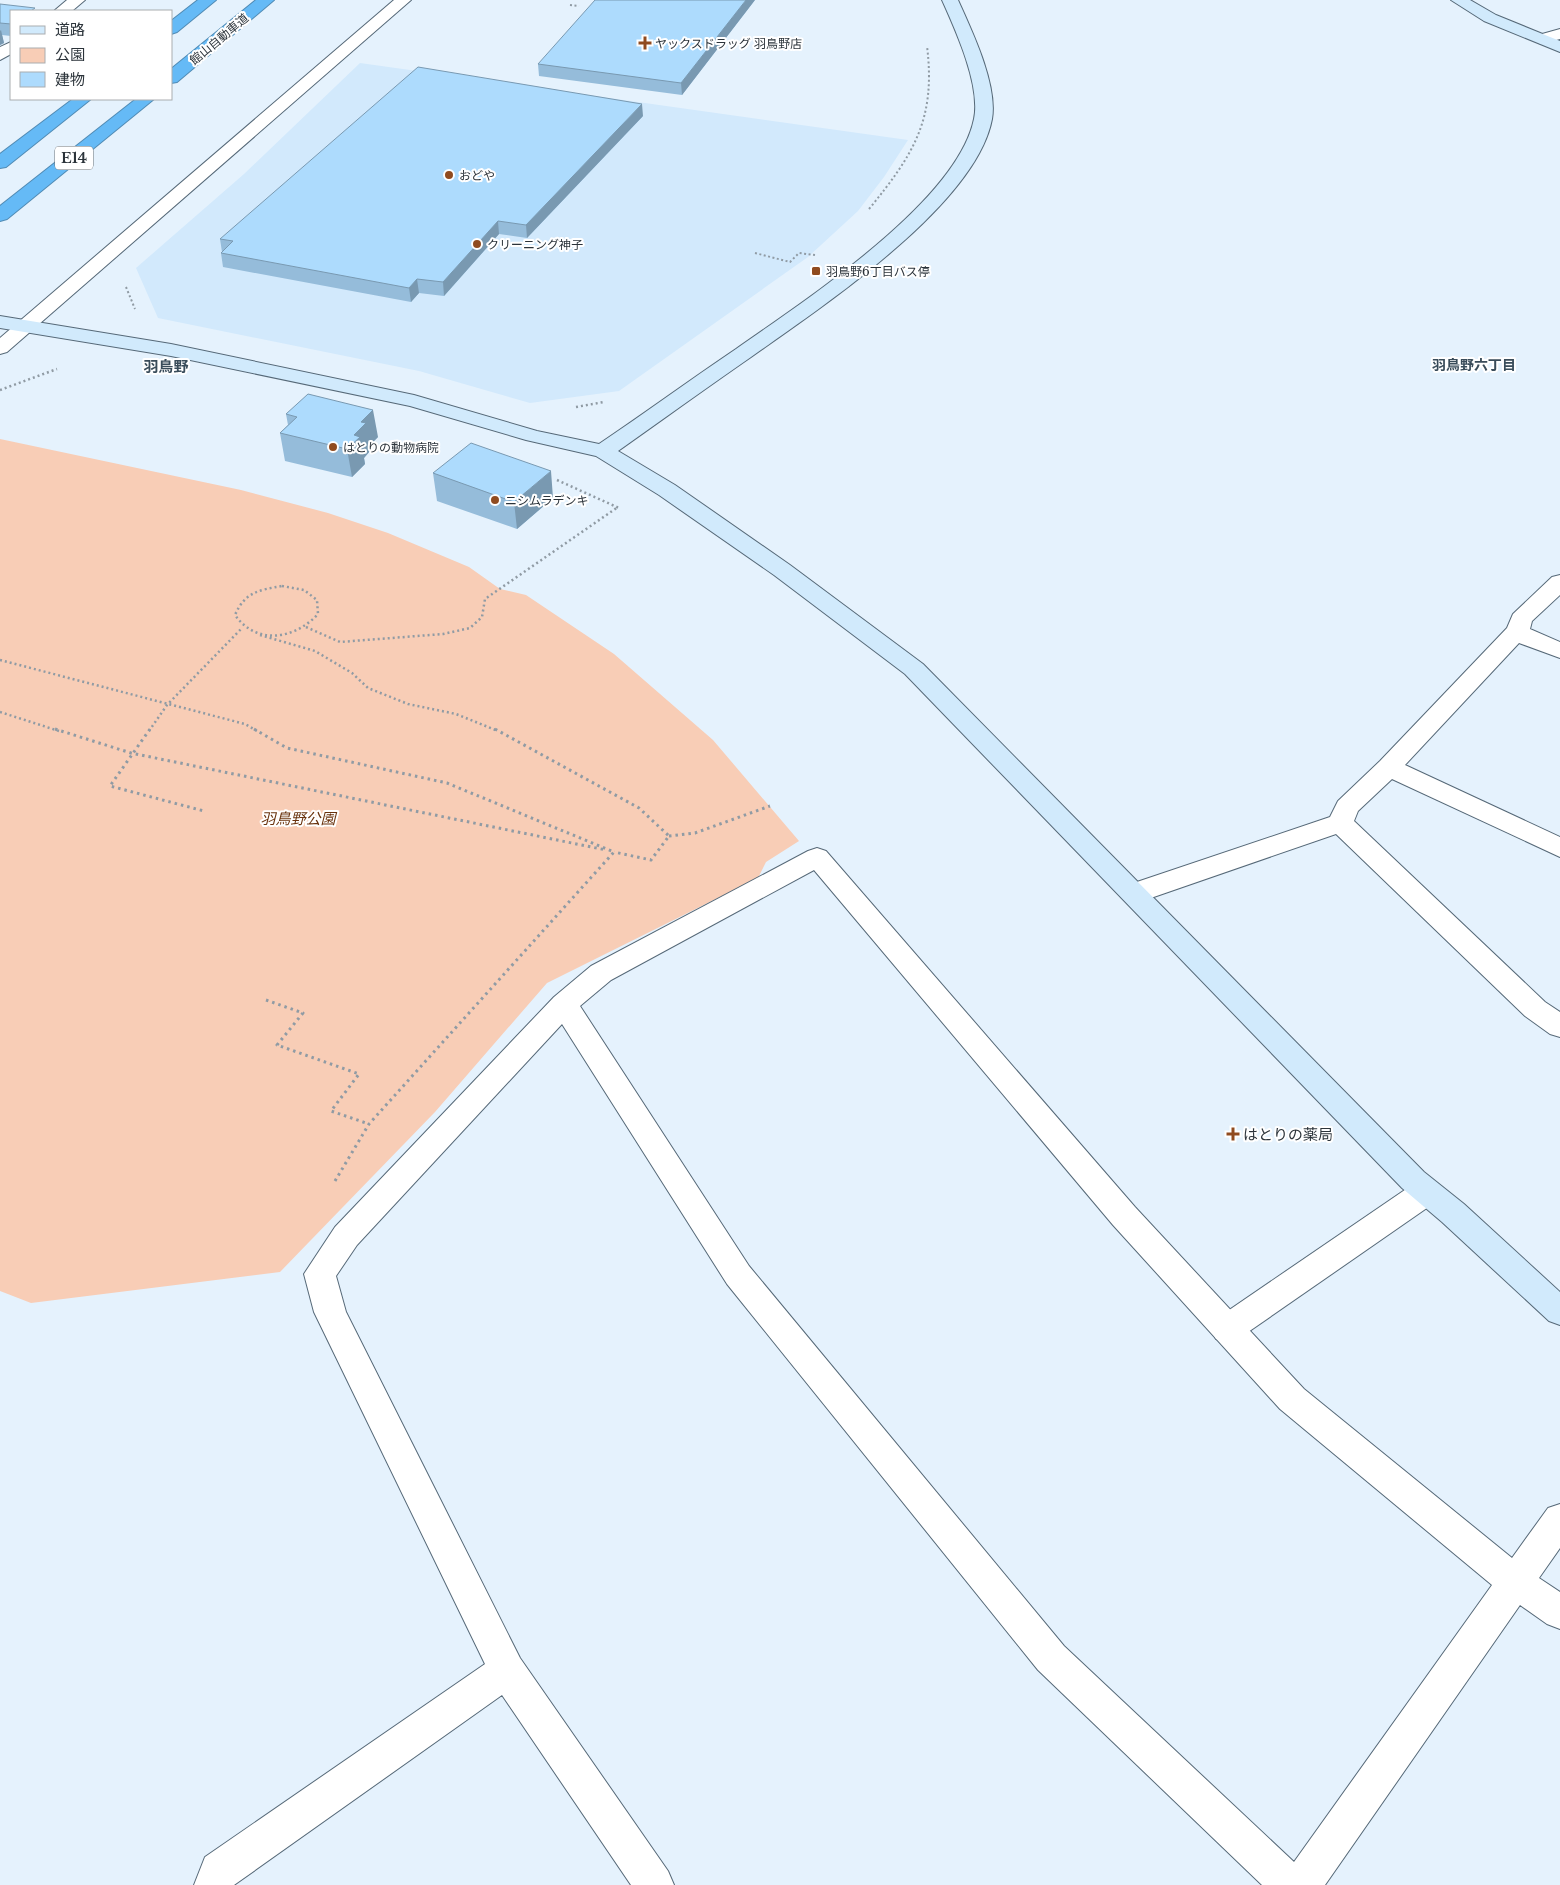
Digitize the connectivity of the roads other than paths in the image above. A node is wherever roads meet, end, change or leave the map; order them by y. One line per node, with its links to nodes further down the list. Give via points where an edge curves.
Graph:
1 (77, 0): 7 (street)
2 (208, 0): 8 (highway)
3 (266, 0): 12 (highway, 館山自動車道)
4 (403, 0): 18 (street)
5 (950, 0): 20 (street, via 983,91 983,119 978,138 956,175 936,200 856,273)
6 (1458, 0): 10 (street, via 1490,18)
7 (63, 10)
8 (172, 28)
9 (1560, 34): 10 (street)
10 (1541, 39): 11 (street)
11 (1560, 47)
12 (172, 77)
13 (82, 100): 15 (highway, E14)
14 (145, 100): 16 (highway, E14)
15 (0, 163)
16 (0, 216)
17 (0, 322): 18 (street)
18 (26, 327): 19 (street); 20 (street, via 171,350 394,397 532,436)
19 (0, 348)
20 (603, 452): 27 (street, via 721,527 914,669)
21 (1560, 582): 22 (street, via 1522,619)
22 (1518, 630): 23 (street, via 1525,637); 24 (street)
23 (1560, 652)
24 (1388, 767): 25 (street, via 1347,807); 26 (street)
25 (1340, 823): 27 (street); 29 (street, via 1535,1009)
26 (1560, 848)
27 (1135, 893): 30 (street)
28 (564, 1004): 32 (street, via 601,973 818,857 1124,1216); 36 (street, via 346,1236 320,1274 330,1312); 39 (street, via 738,1276 1051,1658)
29 (1560, 1027)
30 (1419, 1186): 31 (street, via 1453,1213); 32 (street)
31 (1560, 1312)
32 (1222, 1323): 34 (street, via 1292,1399)
33 (1560, 1519): 34 (street)
34 (1515, 1582): 35 (street); 40 (street)
35 (1560, 1612)
36 (507, 1670): 37 (street, via 219,1871); 38 (street)
37 (214, 1885)
38 (654, 1885)
39 (1290, 1885)
40 (1300, 1885)

